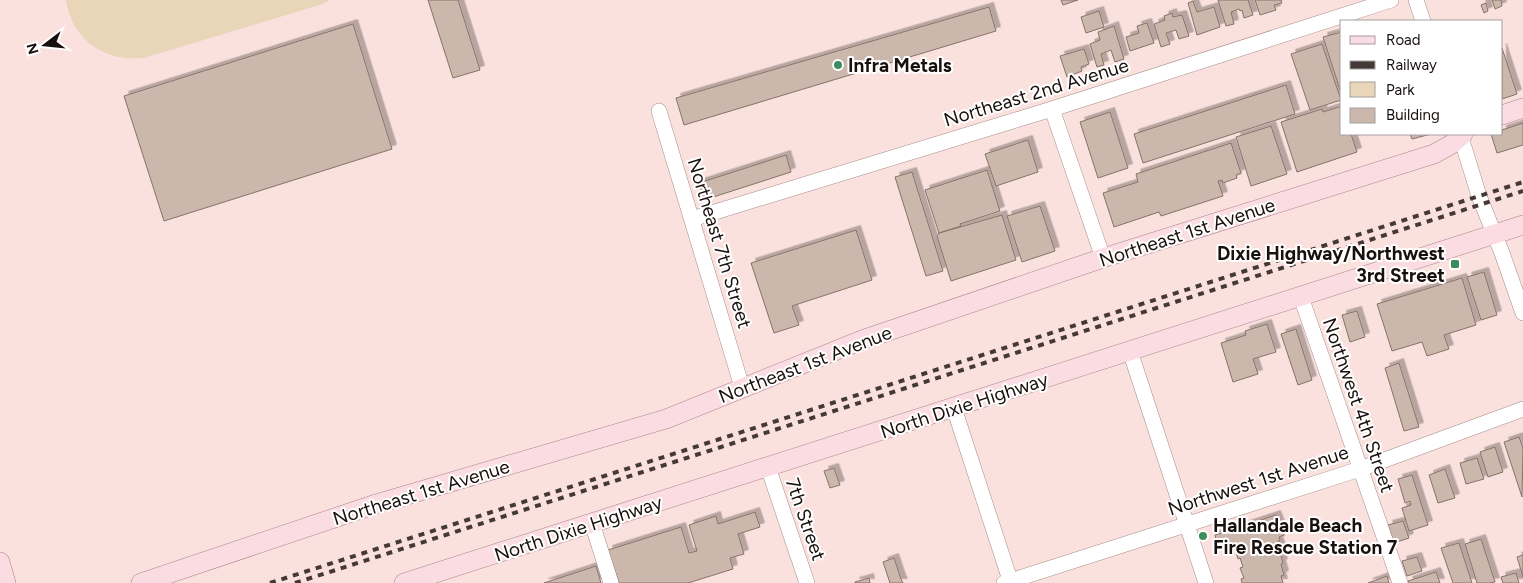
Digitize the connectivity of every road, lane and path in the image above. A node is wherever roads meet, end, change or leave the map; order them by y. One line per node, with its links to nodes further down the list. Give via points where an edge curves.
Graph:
1 (1391, 0): 5 (street, Northeast 2nd Avenue)
2 (1416, 0): 3 (street)
3 (1423, 20)
4 (1523, 108): 7 (main road)
5 (1052, 109): 9 (street, Northeast 2nd Avenue); 12 (street)
6 (659, 111): 9 (street, Northeast 7th Street)
7 (1503, 115)
8 (1461, 135): 11 (street); 12 (main road, Northeast 1st Avenue, via 1434,154)
9 (692, 219): 16 (street, Northeast 7th Street)
10 (1523, 225): 11 (main road, North Dixie Highway)
11 (1494, 235): 13 (main road, North Dixie Highway); 14 (street)
12 (1103, 258): 16 (main road, Northeast 1st Avenue, via 862,340)
13 (1301, 297): 15 (main road, North Dixie Highway); 20 (street, Northwest 4th Street)
14 (1523, 313)
15 (1130, 351): 17 (main road, North Dixie Highway); 22 (street)
16 (742, 387): 27 (main road, Northeast 1st Avenue, via 666,419 376,504)
17 (954, 408): 19 (main road, North Dixie Highway); 25 (street)
18 (1523, 409): 20 (street, Northwest 1st Avenue)
19 (768, 467): 21 (main road, North Dixie Highway); 29 (street, 7th Street)
20 (1360, 469): 22 (street, Northwest 1st Avenue); 31 (street, Northwest 4th Street)
21 (592, 523): 24 (main road, North Dixie Highway); 28 (street)
22 (1187, 524): 25 (street, Northwest 1st Avenue); 30 (street)
23 (0, 562): 26 (main road)
24 (409, 582)
25 (1008, 582)
26 (6, 583)
27 (141, 583)
28 (611, 583)
29 (807, 583)
30 (1206, 583)
31 (1400, 583)

